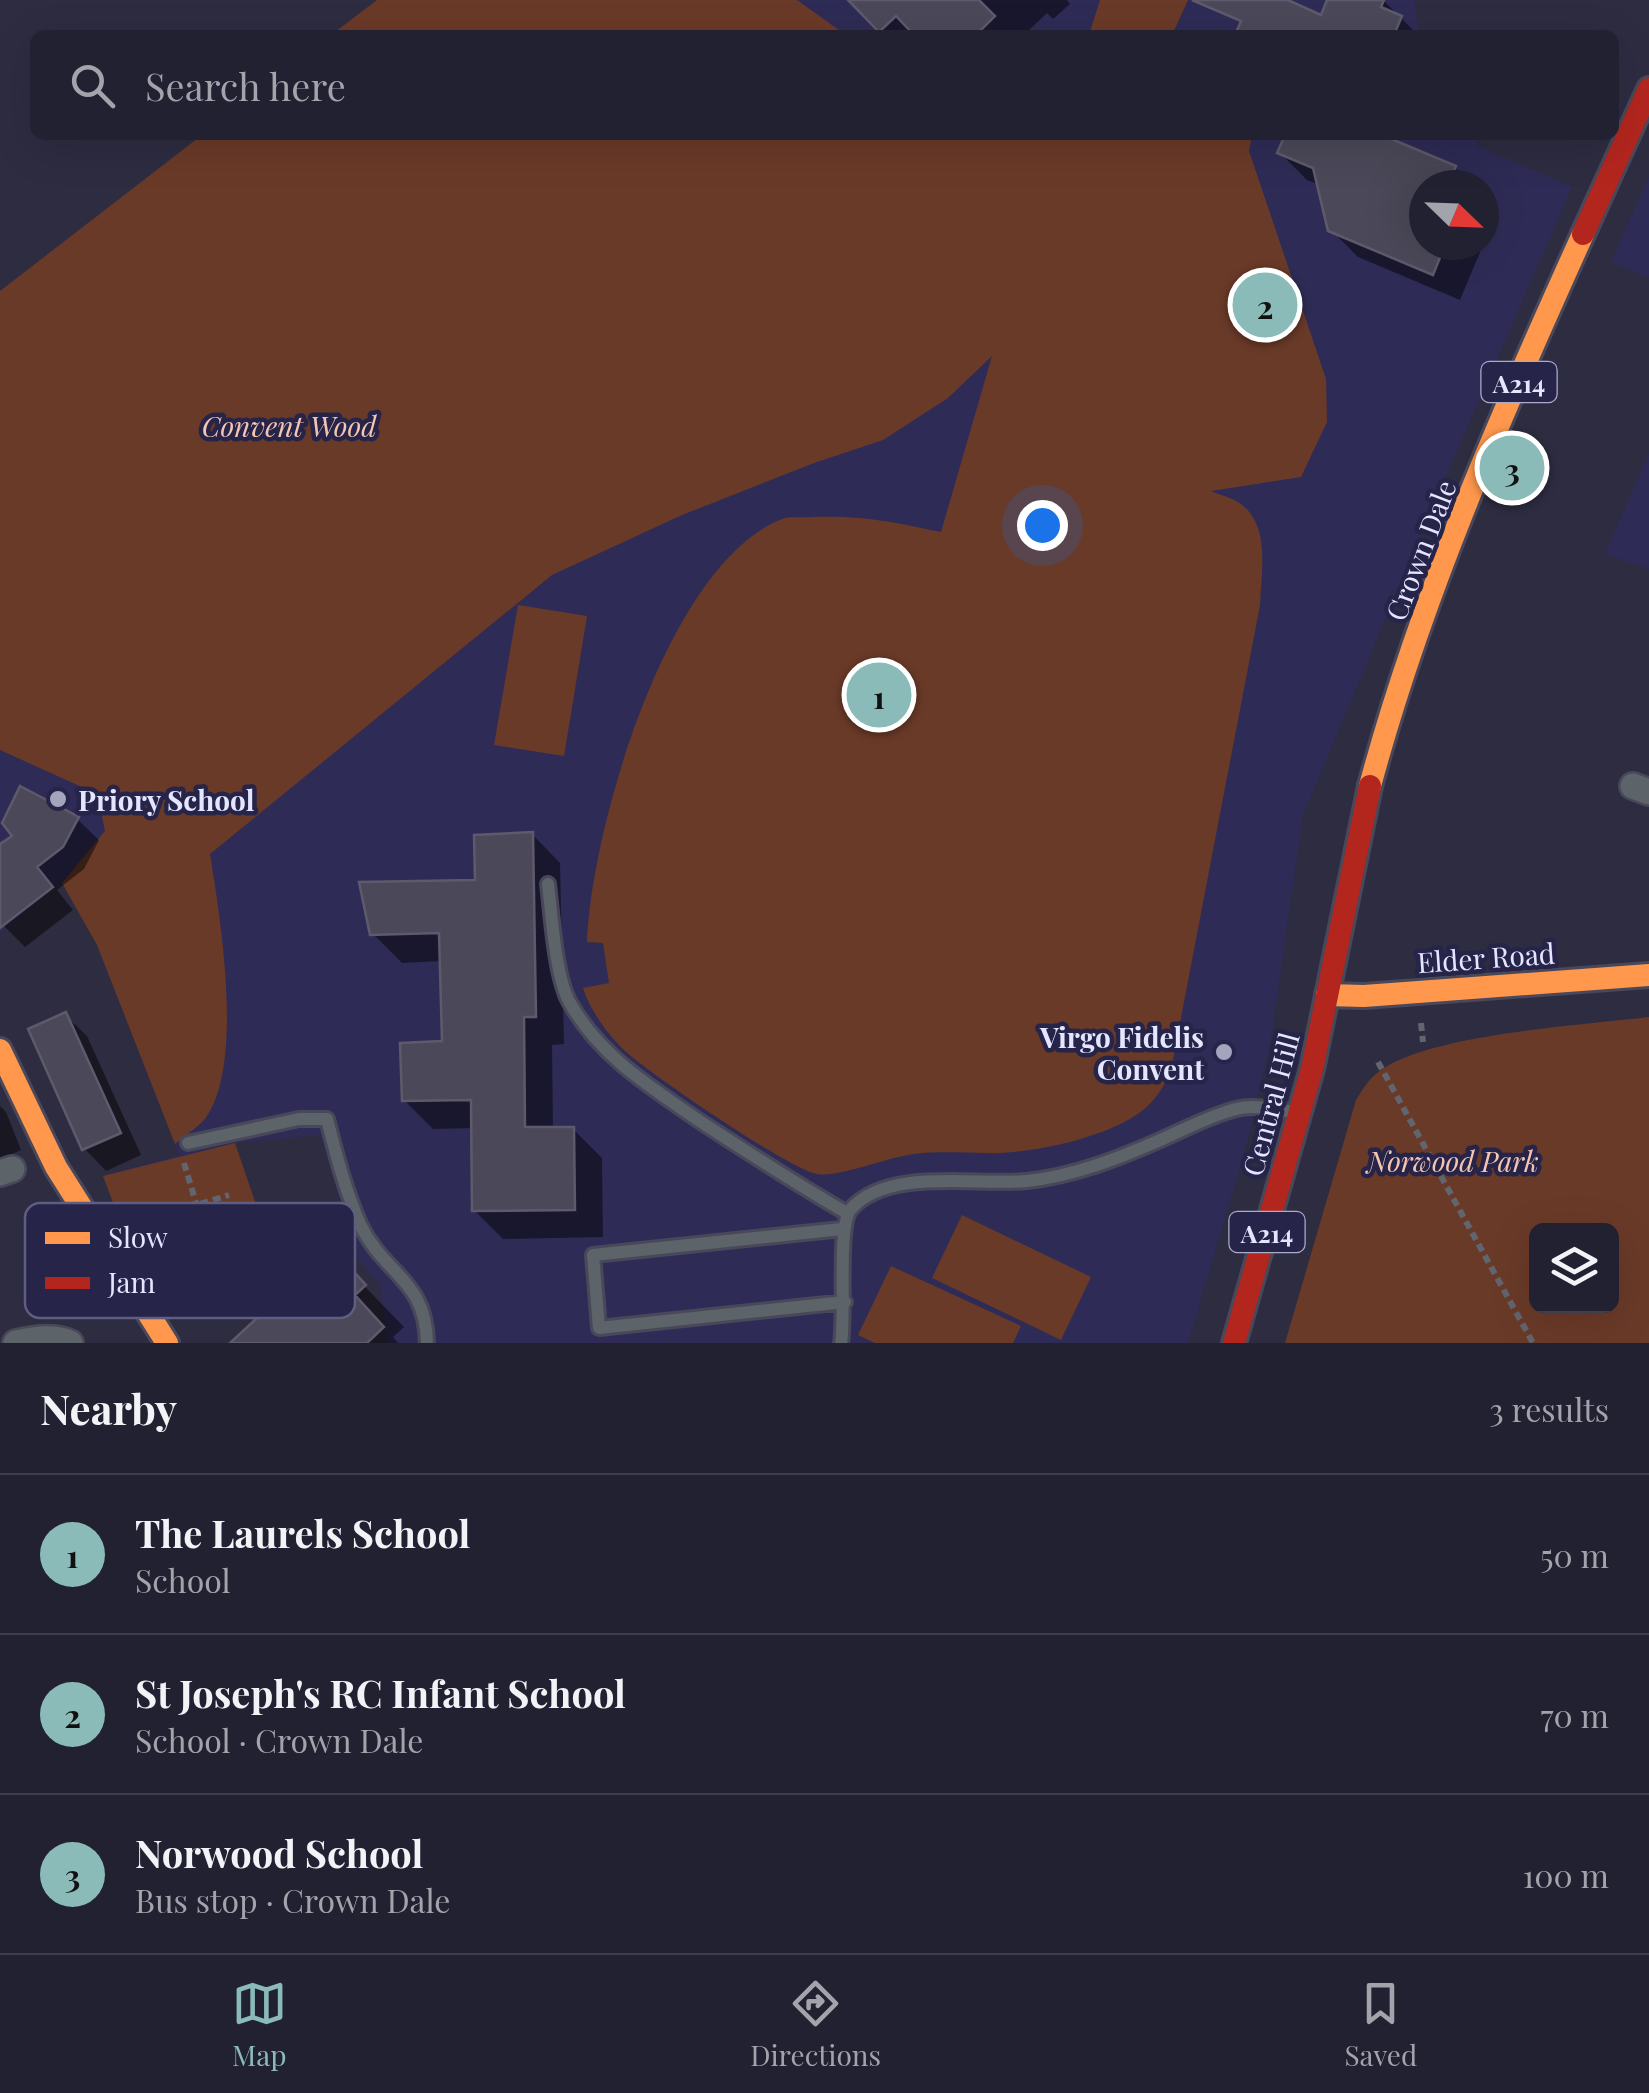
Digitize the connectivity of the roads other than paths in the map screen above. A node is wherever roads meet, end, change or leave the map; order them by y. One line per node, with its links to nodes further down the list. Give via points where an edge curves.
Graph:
1 (1649, 89): 4 (main road, Crown Dale / A214, via 1514,391 1408,664 1365,805)
2 (548, 884): 11 (lane, via 568,1000 610,1055 746,1152)
3 (1649, 974): 4 (main road, Elder Road)
4 (1328, 995): 6 (main road, Central Hill / A214)
5 (0, 1050): 8 (main road)
6 (1299, 1112): 11 (lane, via 1238,1108 1076,1172 1029,1181 884,1188); 20 (main road, Central Hill / A214)
7 (188, 1143): 9 (lane, via 326,1119)
8 (77, 1203)
9 (353, 1203)
10 (355, 1208): 18 (lane, via 376,1251 405,1279 426,1315)
11 (847, 1213): 12 (lane)
12 (842, 1229): 13 (lane); 13 (lane, via 593,1255 599,1328)
13 (845, 1302): 19 (lane)
14 (151, 1318): 17 (main road)
15 (16, 1343): 16 (street)
16 (70, 1343)
17 (167, 1343)
18 (426, 1343)
19 (840, 1343)
20 (1234, 1343)

